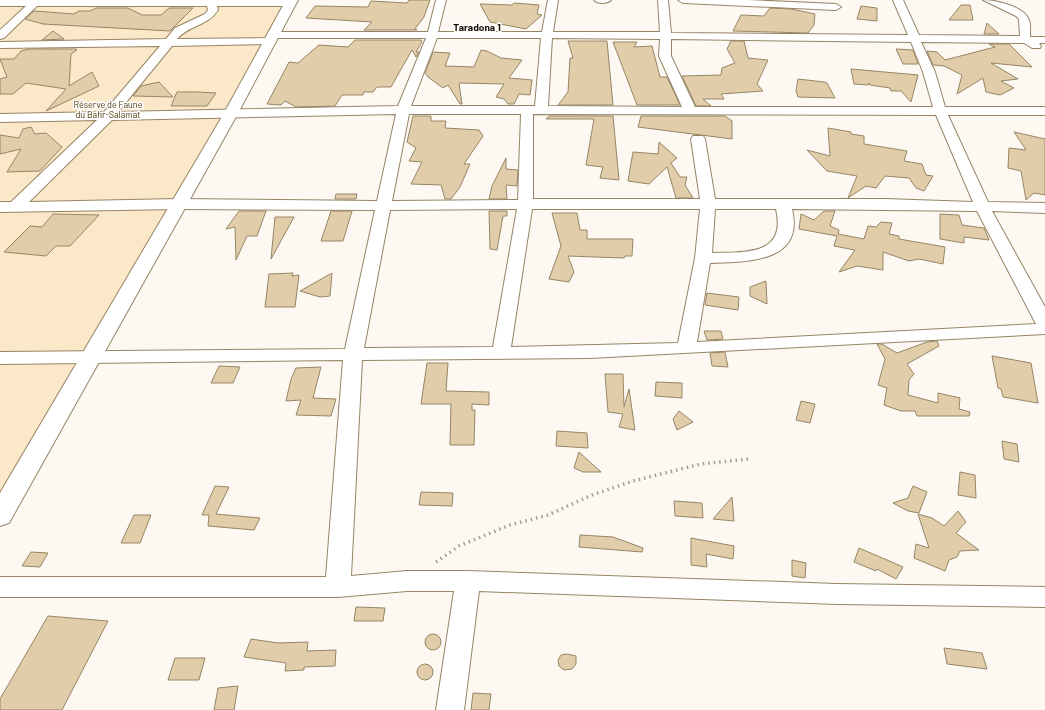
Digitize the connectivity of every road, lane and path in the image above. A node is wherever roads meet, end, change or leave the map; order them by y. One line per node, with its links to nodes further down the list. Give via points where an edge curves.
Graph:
1 (441, 0): 17 (street)
2 (553, 0): 18 (street)
3 (599, 0): 4 (street)
4 (606, 0)
5 (663, 0): 19 (street)
6 (683, 0): 13 (street)
7 (898, 0): 21 (street)
8 (988, 0): 22 (street, via 1020,14 1024,19)
9 (133, 1): 10 (street); 12 (street)
10 (212, 1): 11 (street); 24 (street, via 213,10 209,16 181,29)
11 (282, 1): 20 (main road)
12 (37, 2): 14 (street); 16 (street)
13 (788, 2): 15 (street)
14 (0, 3)
15 (836, 7)
16 (0, 36)
17 (432, 36): 18 (street); 20 (street); 27 (street)
18 (547, 36): 19 (street); 31 (street)
19 (667, 36): 21 (street, via 826,34); 28 (street, via 665,56)
20 (270, 38): 24 (street); 33 (main road)
21 (915, 38): 22 (street); 29 (street, via 929,72)
22 (1025, 39): 23 (street); 26 (street)
23 (1045, 40)
24 (168, 42): 25 (street); 34 (street)
25 (0, 45)
26 (1045, 53)
27 (403, 110): 30 (street); 33 (street); 41 (street)
28 (690, 110): 29 (street); 31 (street)
29 (940, 110): 32 (street); 42 (street)
30 (526, 111): 31 (street); 38 (street)
31 (541, 111)
32 (1045, 111)
33 (230, 115): 34 (street); 37 (main road)
34 (108, 116): 35 (street); 43 (street)
35 (0, 118)
36 (698, 139): 39 (street)
37 (179, 204): 41 (street); 43 (street); 52 (main road)
38 (525, 204): 39 (street); 41 (street); 49 (street)
39 (708, 204): 40 (street); 45 (street)
40 (783, 204): 42 (street); 45 (street, via 787,221 786,233 776,246 759,254)
41 (385, 206): 50 (street)
42 (982, 206): 44 (street); 46 (street)
43 (7, 207)
44 (1045, 208)
45 (703, 258): 48 (street)
46 (1045, 324)
47 (1045, 329): 48 (street)
48 (686, 348): 49 (street)
49 (501, 354): 50 (street)
50 (353, 355): 52 (street); 58 (street)
51 (0, 358): 52 (street)
52 (91, 358): 54 (main road)
53 (748, 459): 55 (path, via 701,464 633,481 592,495 548,515 510,525 459,546)
54 (0, 516)
55 (433, 564)
56 (468, 581): 58 (street, via 407,581); 59 (street, via 837,594); 60 (street)
57 (0, 587): 58 (street)
58 (338, 588)
59 (1045, 597)
60 (450, 710)

